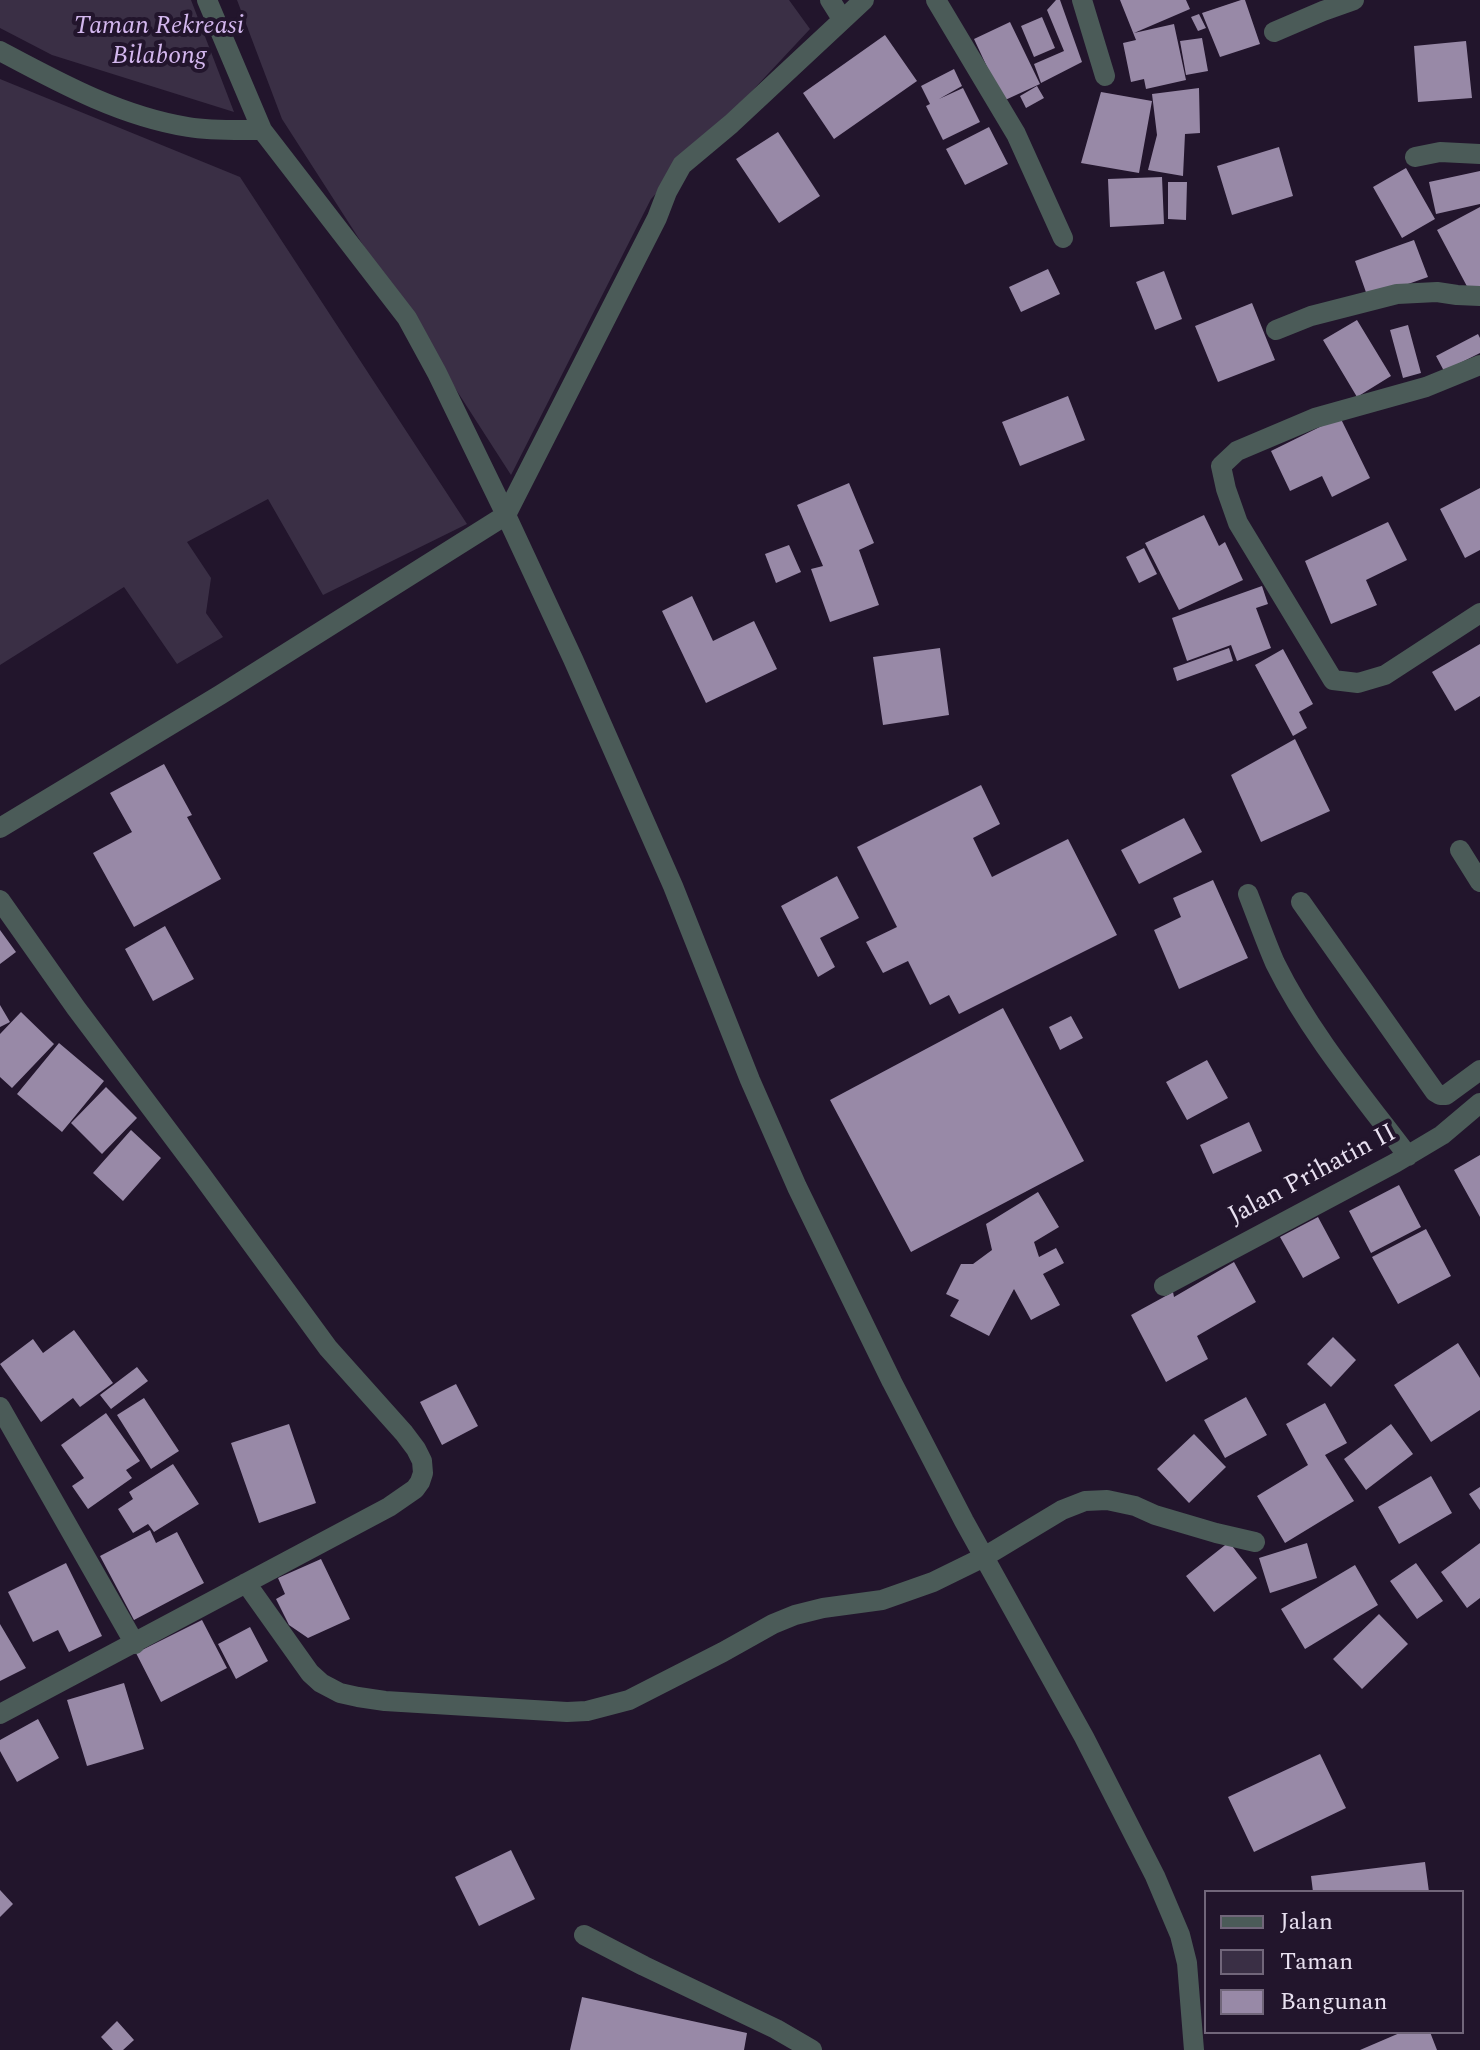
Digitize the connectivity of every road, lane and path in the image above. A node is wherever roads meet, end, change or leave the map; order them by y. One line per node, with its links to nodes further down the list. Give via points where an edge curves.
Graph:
1 (207, 0): 11 (street)
2 (830, 0): 7 (street)
3 (864, 0): 7 (street)
4 (936, 0): 14 (street, via 1016,134)
5 (1082, 0): 10 (street)
6 (1354, 0): 8 (street)
7 (842, 19): 18 (street, via 682,165)
8 (1274, 32)
9 (0, 51): 11 (street, via 73,89 149,119 190,128)
10 (1105, 76)
11 (262, 130): 18 (street, via 407,318)
12 (1480, 154): 13 (street)
13 (1415, 157)
14 (1063, 238)
15 (1480, 296): 16 (street, via 1397,294)
16 (1276, 330)
17 (1480, 365): 19 (street, via 1426,387 1315,418 1237,451 1221,466 1238,523 1333,680 1358,683 1385,675)
18 (506, 515): 20 (street, via 220,695); 32 (street, via 673,886 797,1187)
19 (1480, 613)
20 (4, 818)
21 (1460, 850): 22 (street)
22 (1480, 882)
23 (1248, 894): 28 (street, via 1274,961 1304,1013)
24 (0, 900): 33 (street, via 336,1358 404,1433 422,1461 420,1482 397,1502)
25 (1301, 902): 26 (street, via 1435,1092 1446,1095)
26 (1480, 1070)
27 (1480, 1103): 28 (street, Jalan Prihatin II)
28 (1408, 1156): 29 (street, Jalan Prihatin II)
29 (1164, 1286)
30 (0, 1407): 34 (street)
31 (1255, 1542): 32 (street, via 1107,1500 1062,1510)
32 (981, 1553): 33 (street, via 905,1593 823,1608 773,1624 629,1700 567,1712 385,1701 340,1693 310,1673); 38 (street, via 1115,1795 1172,1913 1187,1963)
33 (246, 1583): 34 (street)
34 (135, 1644): 35 (street)
35 (0, 1714)
36 (584, 1935): 37 (street)
37 (812, 2050)
38 (1194, 2050)

